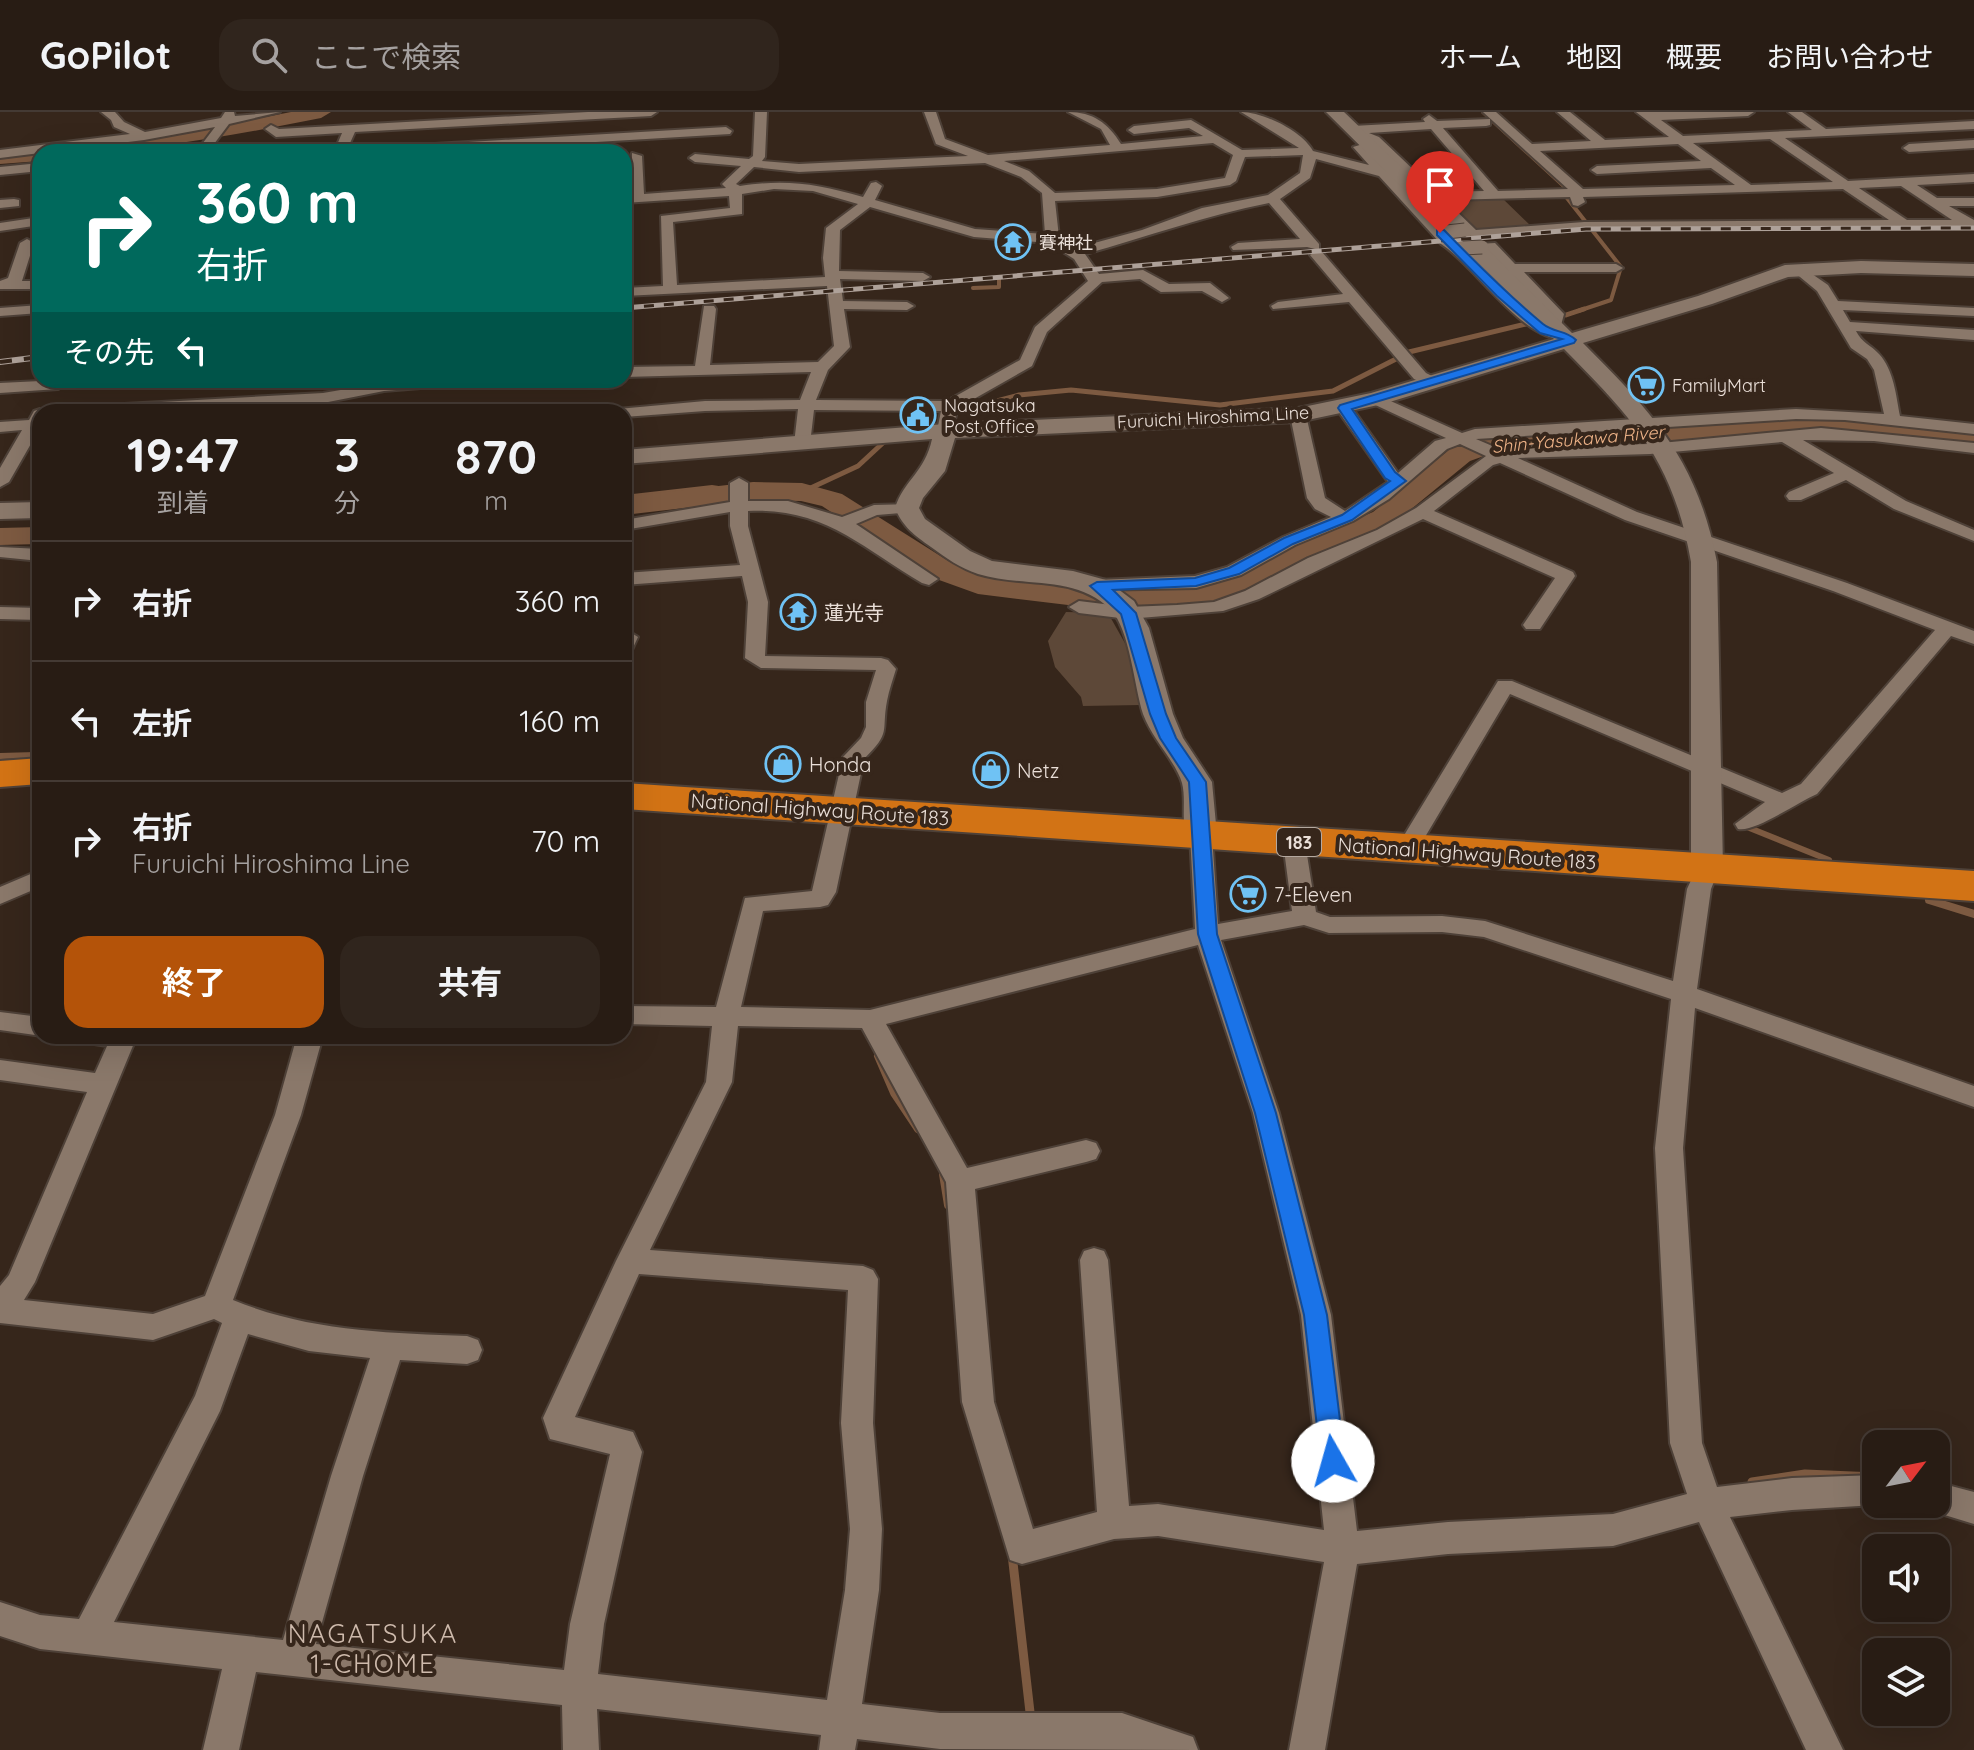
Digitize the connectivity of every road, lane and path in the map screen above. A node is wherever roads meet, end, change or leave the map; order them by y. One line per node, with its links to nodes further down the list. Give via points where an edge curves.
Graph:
1 (107, 112): 31 (street, via 118,124)
2 (274, 112): 20 (street)
3 (440, 112): 22 (street)
4 (651, 112): 16 (street)
5 (761, 112): 57 (street, via 759,157)
6 (930, 112): 55 (street, via 940,141)
7 (1074, 112): 29 (street)
8 (1247, 112): 51 (street, via 1303,144)
9 (1334, 112): 27 (street)
10 (1421, 112): 23 (street)
11 (1476, 112): 19 (street)
12 (1563, 112): 44 (street)
13 (1748, 112): 17 (street)
14 (1794, 112): 30 (street)
15 (1890, 112): 25 (street)
16 (590, 114): 22 (street); 35 (street)
17 (1646, 114): 37 (street)
18 (329, 115): 26 (street, via 264,130)
19 (1488, 117): 23 (street); 48 (street); 70 (street)
20 (226, 119): 31 (street); 34 (street)
21 (1854, 121): 28 (street)
22 (428, 124): 26 (street); 42 (street)
23 (1436, 125): 27 (street); 72 (street)
24 (1974, 125): 25 (street)
25 (1912, 128): 28 (street)
26 (350, 129): 41 (street)
27 (1353, 130): 62 (street, via 1356,143); 89 (street)
28 (1867, 131): 30 (street)
29 (1108, 133): 36 (street, via 1191,124); 47 (street)
30 (1824, 133): 33 (street)
31 (144, 136): 38 (street)
32 (232, 136): 34 (street)
33 (1773, 136): 37 (street); 65 (street)
34 (212, 139): 39 (street); 40 (street)
35 (589, 139): 43 (street); 56 (street, via 726,127)
36 (1213, 139): 47 (street); 53 (street)
37 (1683, 140): 44 (street); 58 (street)
38 (80, 144)
39 (193, 144)
40 (208, 144)
41 (343, 144)
42 (420, 144)
43 (569, 144)
44 (1602, 144): 46 (street)
45 (1974, 144): 49 (street)
46 (1570, 146): 48 (street); 60 (street)
47 (1118, 148): 55 (street)
48 (1530, 148): 70 (street)
49 (1909, 148)
50 (32, 150): 52 (street)
51 (1307, 152): 53 (street); 62 (street); 77 (street, via 1306,175)
52 (0, 154)
53 (1240, 154): 75 (street, via 1230,181 1157,193)
54 (695, 158): 56 (street)
55 (989, 159): 57 (street, via 799,168); 75 (street, via 1025,174)
56 (731, 160): 57 (street)
57 (750, 164): 68 (street, via 728,184)
58 (1714, 164): 60 (street); 69 (street)
59 (32, 168): 61 (street)
60 (1597, 170): 73 (street)
61 (0, 171)
62 (1385, 173): 89 (street)
63 (1974, 178): 64 (street)
64 (1904, 182): 65 (street); 78 (street)
65 (1846, 185): 67 (street); 84 (street)
66 (876, 186): 80 (street)
67 (1789, 188): 69 (street); 83 (street)
68 (735, 189): 76 (street); 80 (street, via 814,187); 105 (street, via 737,211 666,219)
69 (1748, 189): 71 (street)
70 (1570, 192): 72 (street); 73 (street); 86 (street)
71 (1659, 192): 73 (street); 82 (street)
72 (1493, 193): 74 (street)
73 (1622, 193)
74 (1436, 196)
75 (1049, 197): 88 (street)
76 (632, 198)
77 (1272, 198): 92 (street); 93 (street, via 1207,211)
78 (1934, 202): 79 (street); 85 (street)
79 (1974, 202)
80 (866, 204): 88 (street, via 974,233); 100 (street, via 833,228)
81 (32, 222): 87 (street)
82 (1696, 224): 83 (street); 86 (street)
83 (1836, 224): 84 (street)
84 (1904, 224): 85 (street)
85 (1970, 224)
86 (1591, 226): 89 (street)
87 (0, 227)
88 (1052, 239): 93 (street)
89 (1462, 239): 94 (street, via 1490,246); 118 (street); 118 (street, via 1501,293)
90 (27, 243): 102 (street, via 15,280)
91 (1238, 247): 92 (street)
92 (1314, 248): 107 (street)
93 (1076, 252): 101 (street)
94 (1512, 268): 95 (street); 118 (street, via 1557,314)
95 (1575, 268): 96 (street); 104 (street)
96 (1616, 268)
97 (1799, 269): 98 (street, Furuichi Hiroshima Line); 110 (street, via 1823,288); 118 (street, Furuichi Hiroshima Line, via 1705,300)
98 (1974, 270)
99 (923, 277): 100 (street)
100 (832, 278): 105 (street); 109 (street)
101 (1094, 279): 108 (street, via 1143,274 1166,289 1205,286); 134 (street, via 1040,330 1027,363)
102 (5, 285): 103 (street)
103 (32, 285)
104 (1590, 287)
105 (670, 289): 106 (street)
106 (632, 291)
107 (1354, 297): 112 (street); 122 (street, via 1420,376)
108 (1222, 298)
109 (837, 305): 111 (street); 120 (street, via 842,347)
110 (1833, 305): 116 (street); 117 (street)
111 (907, 306)
112 (1278, 306)
113 (709, 309): 121 (street)
114 (32, 310): 115 (street)
115 (0, 312)
116 (1974, 312)
117 (1845, 326): 119 (street); 135 (street, via 1882,370)
118 (1558, 333): 122 (street, Furuichi Hiroshima Line); 140 (street)
119 (1974, 335)
120 (823, 367): 121 (street); 130 (street)
121 (702, 369): 124 (street)
122 (1430, 381): 127 (street, Furuichi Hiroshima Line)
123 (32, 385): 125 (street)
124 (640, 387): 129 (street); 130 (street)
125 (0, 388)
126 (352, 388): 128 (street, via 323,398)
127 (1375, 399): 131 (street, Furuichi Hiroshima Line); 141 (street)
128 (215, 404)
129 (629, 404)
130 (804, 404): 134 (street); 142 (street)
131 (1344, 408): 132 (street, Furuichi Hiroshima Line); 149 (street)
132 (1298, 415): 134 (street, Furuichi Hiroshima Line); 157 (street, via 1316,498)
133 (32, 419): 136 (street)
134 (947, 419): 142 (street, Furuichi Hiroshima Line); 153 (street, via 937,464)
135 (1893, 420): 137 (street); 140 (street, via 1796,414)
136 (0, 427)
137 (1974, 429)
138 (32, 430): 147 (street)
139 (1783, 435): 140 (street); 143 (street, via 1874,436); 148 (street)
140 (1655, 436): 141 (street, via 1519,429); 144 (street); 161 (street, via 1683,483)
141 (1464, 440): 144 (street); 149 (street, via 1441,445)
142 (802, 444): 145 (street, Furuichi Hiroshima Line)
143 (1974, 448)
144 (1497, 455): 156 (street); 161 (street, via 1631,516)
145 (632, 456)
146 (32, 459): 147 (street)
147 (15, 460): 150 (street)
148 (1846, 474): 151 (street); 160 (street, via 1919,514)
149 (1399, 481): 157 (street)
150 (0, 482)
151 (1795, 496)
152 (739, 497): 158 (street); 159 (street, via 816,512); 164 (street, via 739,526)
153 (907, 508): 159 (street, via 874,510); 167 (street, via 914,523 961,557 987,568 1065,578)
154 (32, 510): 155 (street)
155 (0, 511)
156 (1422, 512): 167 (street, via 1252,595 1216,607); 171 (street, via 1566,576)
157 (1347, 517): 167 (street, via 1234,571)
158 (632, 523)
159 (842, 523): 166 (street)
160 (1974, 536)
161 (1701, 540): 172 (street); 174 (street)
162 (0, 552): 163 (street)
163 (32, 554)
164 (750, 570): 165 (street); 179 (street, via 758,602 755,658 885,666 876,727 854,757)
165 (632, 578)
166 (929, 579)
167 (1113, 598): 168 (street); 181 (street, via 1168,738 1197,782)
168 (1079, 607)
169 (0, 613): 170 (street)
170 (32, 614)
171 (1533, 625)
172 (1947, 628): 173 (street); 178 (street, via 1809,789)
173 (1974, 638)
174 (1706, 771): 178 (street); 183 (street, via 1505,685 1414,837); 184 (street)
175 (32, 772): 176 (highway)
176 (0, 774)
177 (632, 797): 179 (highway, National Highway Route 183 / 183)
178 (1782, 801): 180 (street)
179 (843, 811): 181 (highway, National Highway Route 183 / 183); 192 (street, via 820,899 753,904)
180 (1746, 824)
181 (1201, 835): 182 (highway, National Highway Route 183 / 183); 189 (street)
182 (1294, 842): 183 (highway, National Highway Route 183 / 183); 188 (street)
183 (1414, 850): 184 (highway, National Highway Route 183 / 183)
184 (1707, 869): 186 (highway, National Highway Route 183 / 183); 190 (street, via 1699,889)
185 (32, 882): 187 (street)
186 (1974, 886)
187 (0, 896)
188 (1305, 917): 189 (street); 190 (street, via 1329,925 1390,922 1485,929)
189 (1207, 934): 193 (street); 213 (street, via 1266,1113 1316,1315)
190 (1684, 993): 200 (street); 210 (street, via 1669,1148 1686,1443)
191 (632, 1015): 192 (street)
192 (726, 1016): 193 (street); 204 (street, via 719,1082)
193 (870, 1019): 202 (street)
194 (0, 1021): 195 (street)
195 (32, 1026)
196 (121, 1044): 199 (street)
197 (308, 1044): 205 (street)
198 (0, 1070): 199 (street)
199 (104, 1084): 205 (street, via 20,1282 0,1310 153,1327)
200 (1974, 1097)
201 (1086, 1151): 202 (street)
202 (960, 1181): 212 (street, via 978,1402 1022,1548)
203 (1094, 1260): 212 (street)
204 (630, 1261): 218 (street, via 559,1418 561,1429 622,1442 626,1452 587,1624); 219 (street, via 863,1279 857,1423 866,1529)
205 (227, 1312): 206 (street, via 297,1334); 215 (street, via 209,1401)
206 (389, 1347): 207 (street); 217 (street)
207 (467, 1350)
208 (1862, 1491): 210 (street)
209 (1950, 1502): 211 (street)
210 (1707, 1504): 213 (street, via 1613,1530); 225 (street)
211 (1974, 1508)
212 (1114, 1523): 213 (street, via 1158,1520)
213 (1343, 1549): 224 (street)
214 (0, 1619): 215 (street, via 40,1632)
215 (88, 1637): 216 (street)
216 (243, 1652): 217 (street); 221 (street)
217 (295, 1657): 218 (street)
218 (579, 1689): 219 (street); 222 (street)
219 (839, 1735): 220 (street, via 940,1731)
220 (1122, 1741): 223 (street)
221 (221, 1750)
222 (581, 1750)
223 (1180, 1750)
224 (1307, 1750)
225 (1825, 1750)

